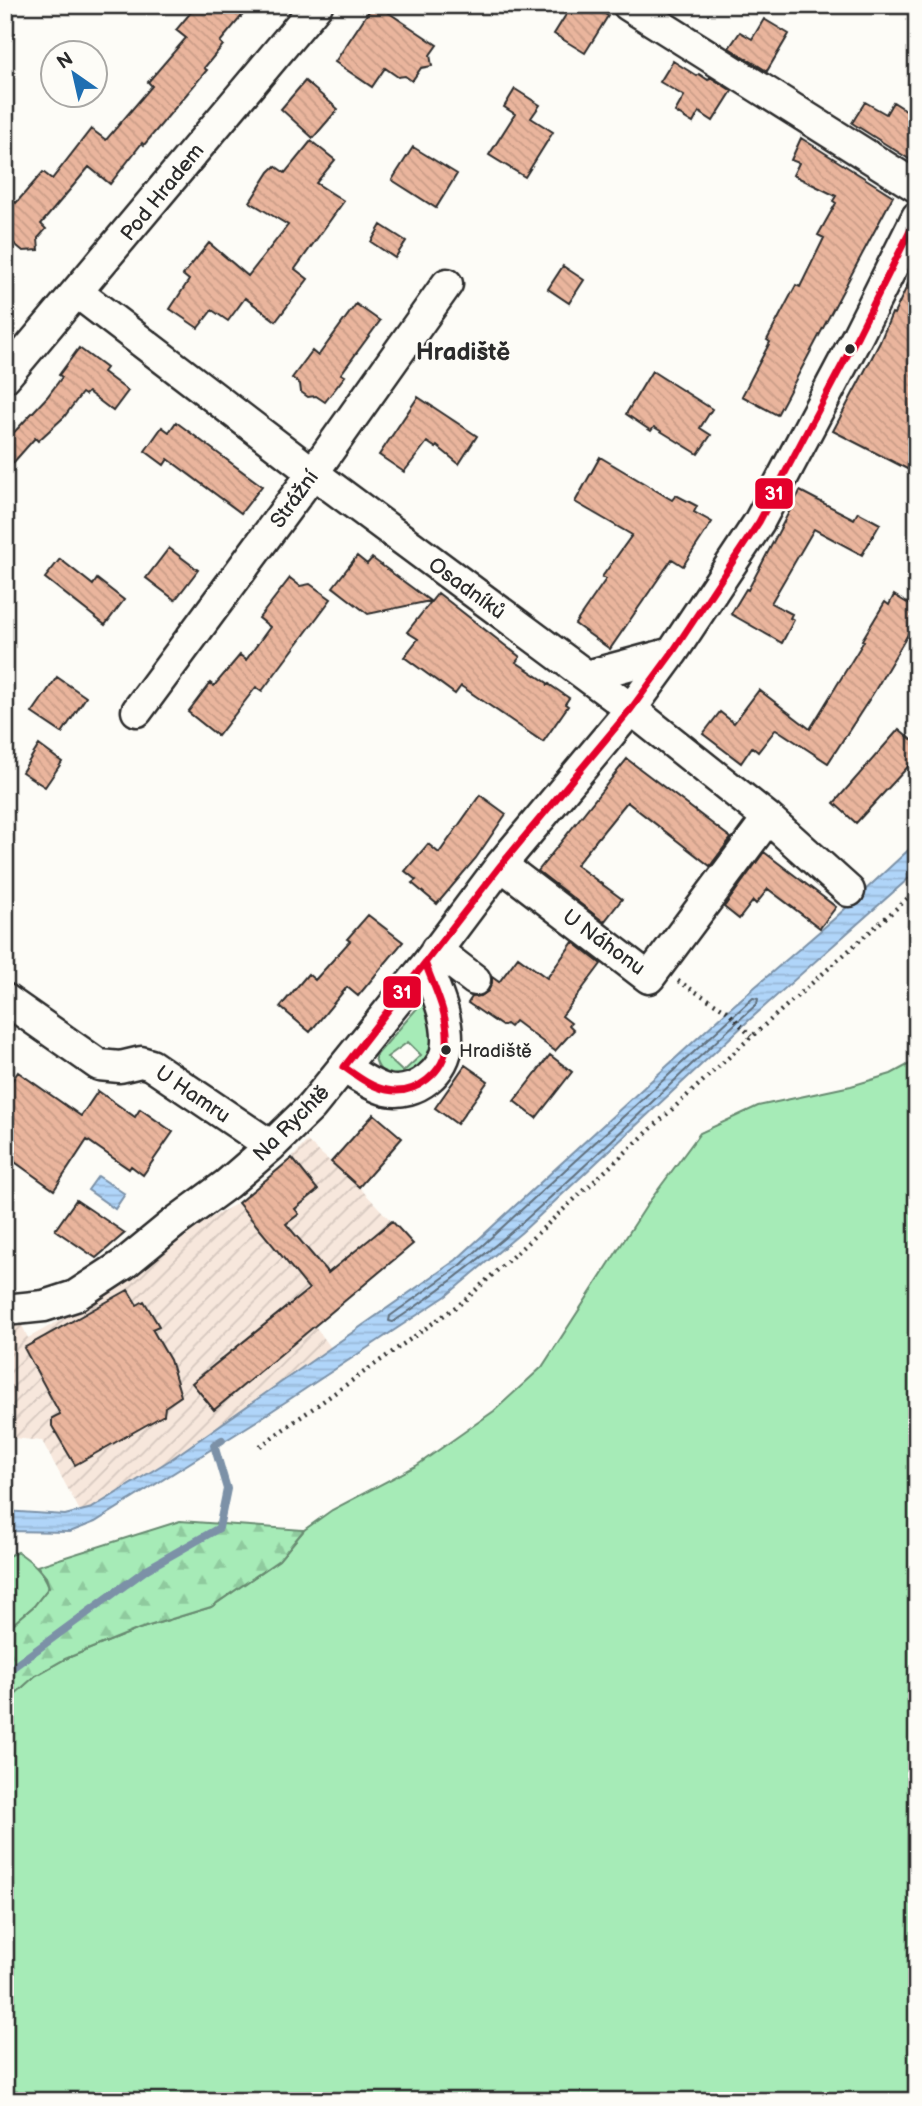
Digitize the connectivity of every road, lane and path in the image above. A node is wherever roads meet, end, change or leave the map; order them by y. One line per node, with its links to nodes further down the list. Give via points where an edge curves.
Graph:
1 (317, 5): 6 (street, Pod Hradem)
2 (628, 5): 3 (street)
3 (917, 187)
4 (917, 217): 9 (street, Na Rychtě, via 759,522)
5 (447, 284): 8 (street, Strážní)
6 (78, 293): 7 (street, Pod Hradem); 8 (street, Osadníků)
7 (5, 377)
8 (313, 473): 10 (street, Osadníků); 12 (street, Strážní)
9 (672, 653): 10 (street); 11 (street, Na Rychtě)
10 (587, 676): 11 (street, Osadníků)
11 (631, 709): 13 (street, Osadníků); 14 (street, Na Rychtě)
12 (137, 711)
13 (768, 818): 16 (street, Osadníků); 18 (street, U Náhonu)
14 (501, 865): 17 (street, Na Rychtě); 18 (street, U Náhonu, via 649,978)
15 (917, 890): 21 (path)
16 (849, 891)
17 (431, 958): 19 (street); 22 (street, Na Rychtě); 22 (street, via 447,1025 448,1046 439,1068 419,1085 388,1090)
18 (656, 968): 21 (path, via 727,1011)
19 (475, 981)
20 (5, 999): 23 (street, U Hamru, via 99,1065 151,1065)
21 (751, 1037): 25 (path, via 464,1301)
22 (344, 1067): 23 (street, Na Rychtě, via 312,1107)
23 (271, 1146): 24 (street, Na Rychtě, via 124,1264 75,1296 44,1306)
24 (5, 1310)
25 (260, 1446)

